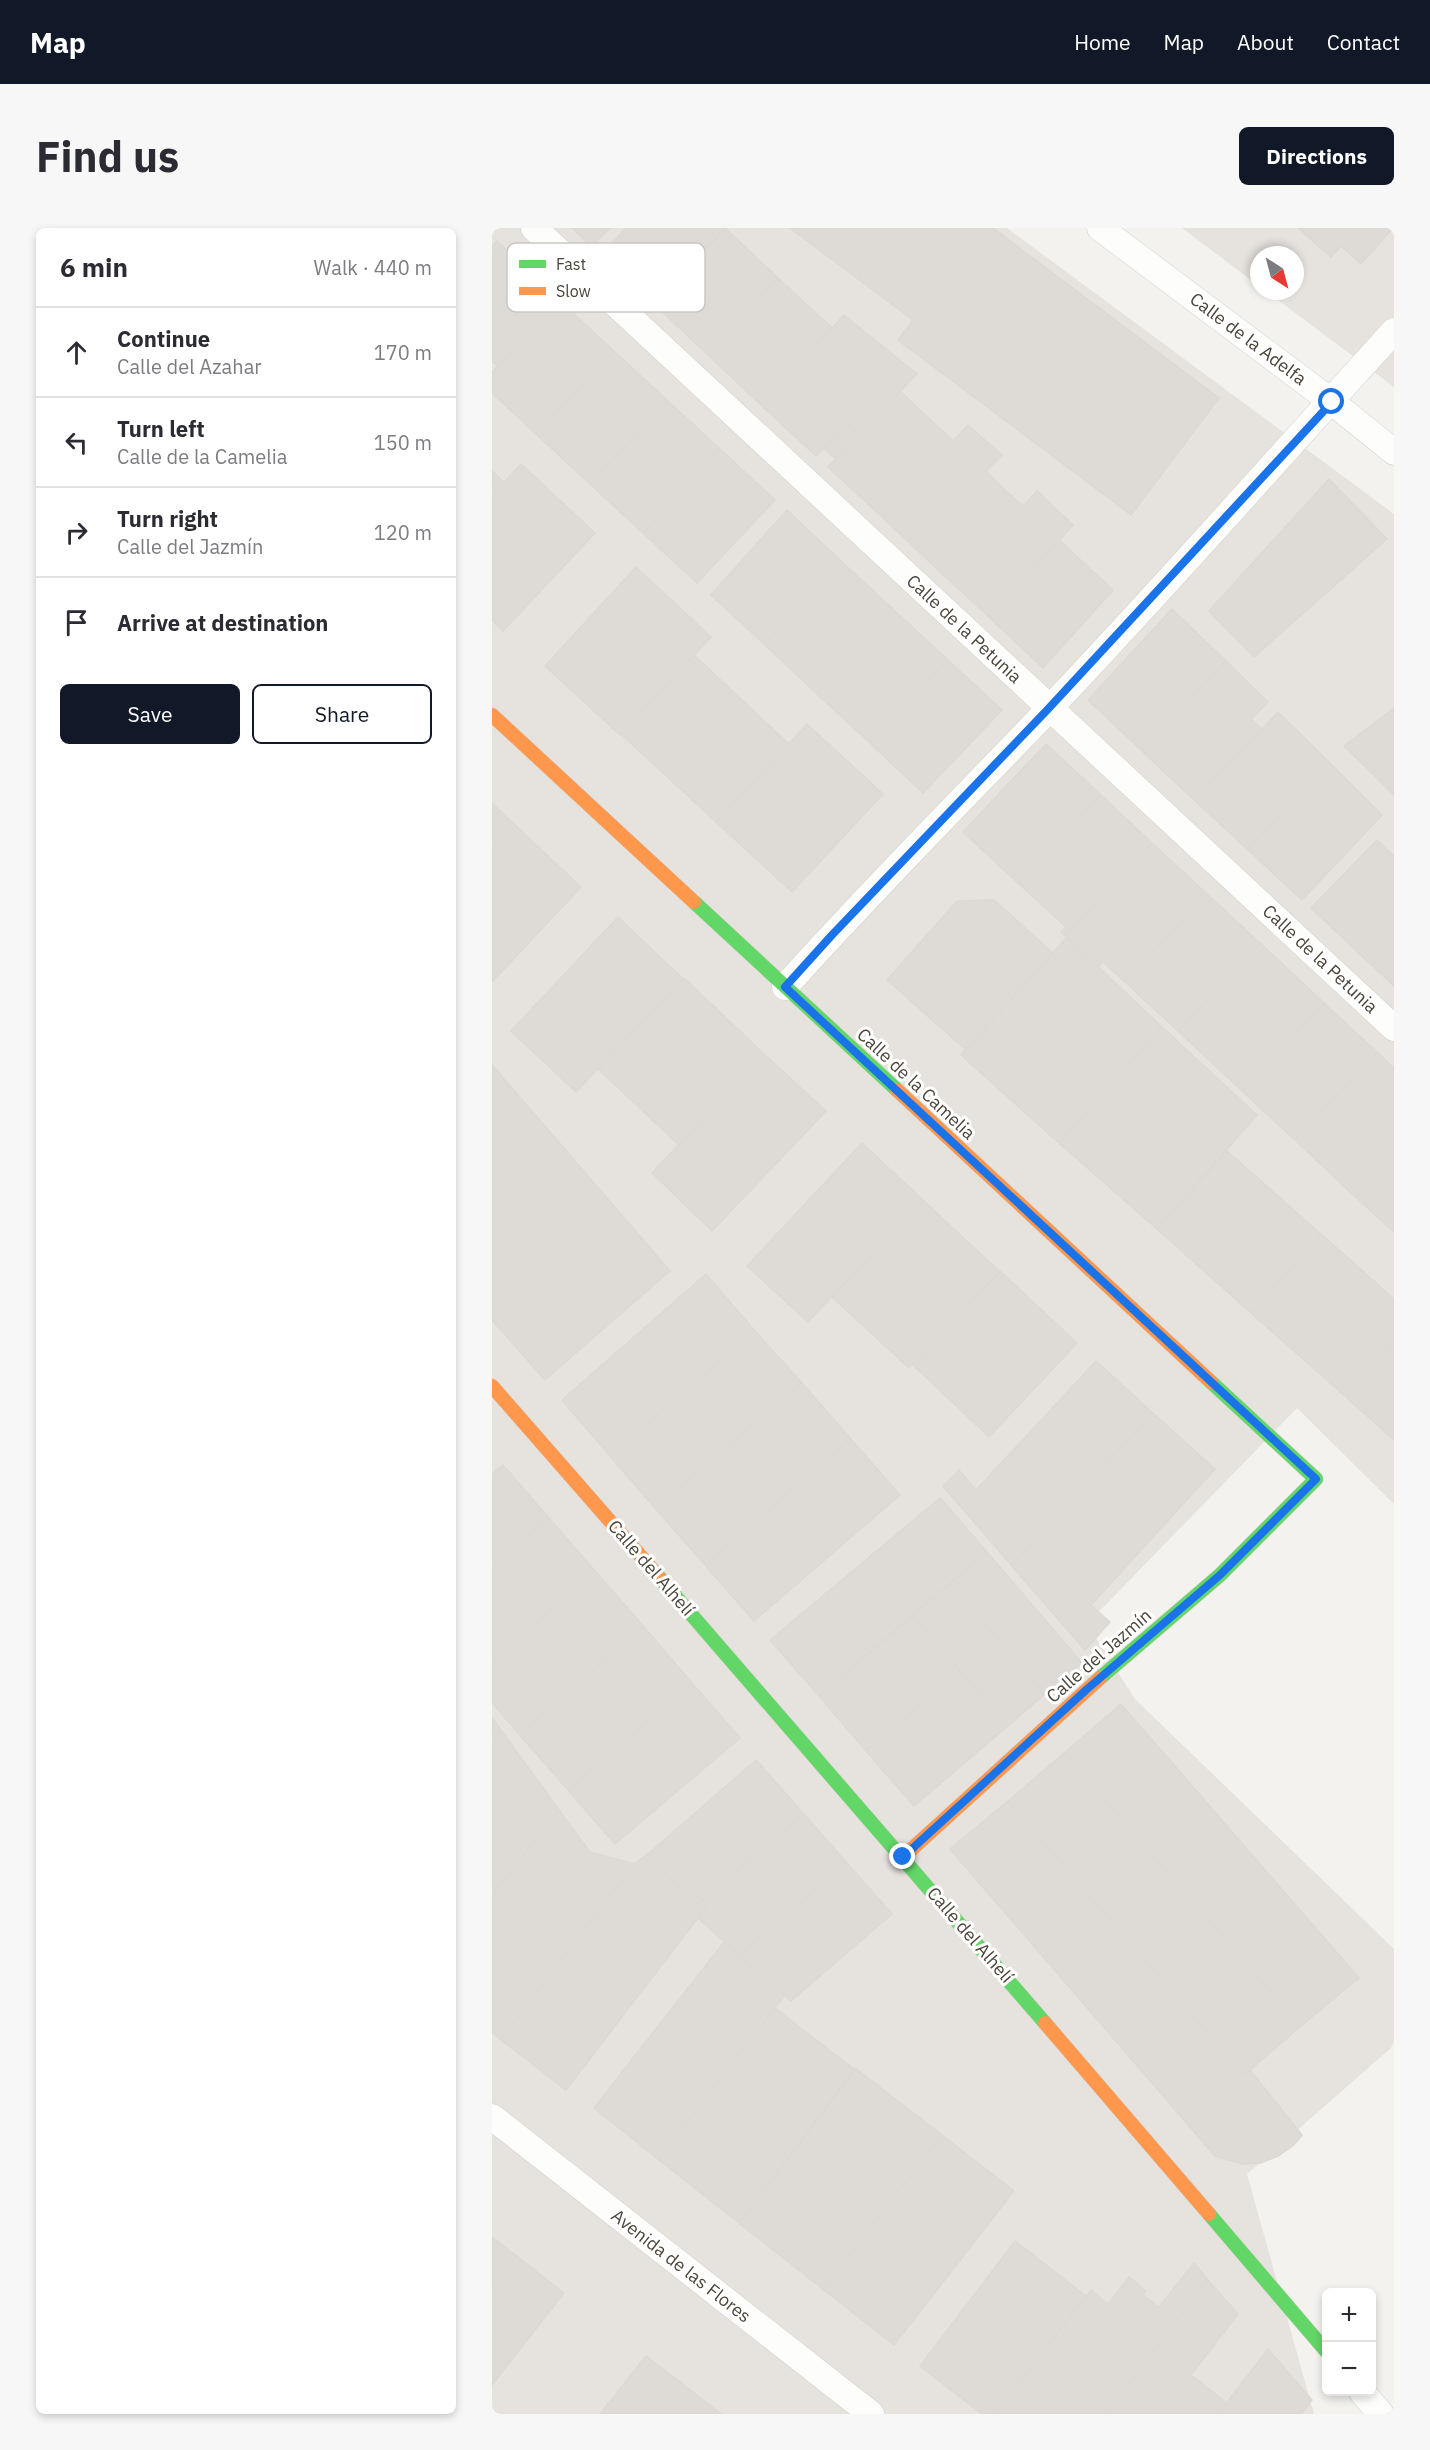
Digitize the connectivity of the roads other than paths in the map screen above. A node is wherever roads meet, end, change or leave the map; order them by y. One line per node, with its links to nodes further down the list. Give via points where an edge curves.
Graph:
1 (534, 228): 3 (street, Calle de la Petunia)
2 (1100, 228): 6 (street, Calle de la Adelfa)
3 (550, 243)
4 (624, 312): 8 (street, Calle de la Petunia)
5 (1394, 331): 6 (street)
6 (1332, 402): 7 (street, Calle de la Adelfa); 8 (street)
7 (1394, 452)
8 (1049, 708): 10 (street); 11 (street, Calle de la Petunia)
9 (492, 715): 10 (street, Calle de la Camelia)
10 (785, 987): 13 (street, Calle de la Camelia)
11 (1394, 1029)
12 (492, 1386): 14 (street, Calle del Alhelí)
13 (1316, 1479): 14 (street, Calle del Jazmín, via 1220,1575 1086,1690)
14 (903, 1857): 16 (street, Calle del Alhelí)
15 (492, 2117): 18 (street, Avenida de las Flores)
16 (1322, 2346)
17 (1366, 2396): 19 (street)
18 (871, 2414)
19 (1381, 2414)

